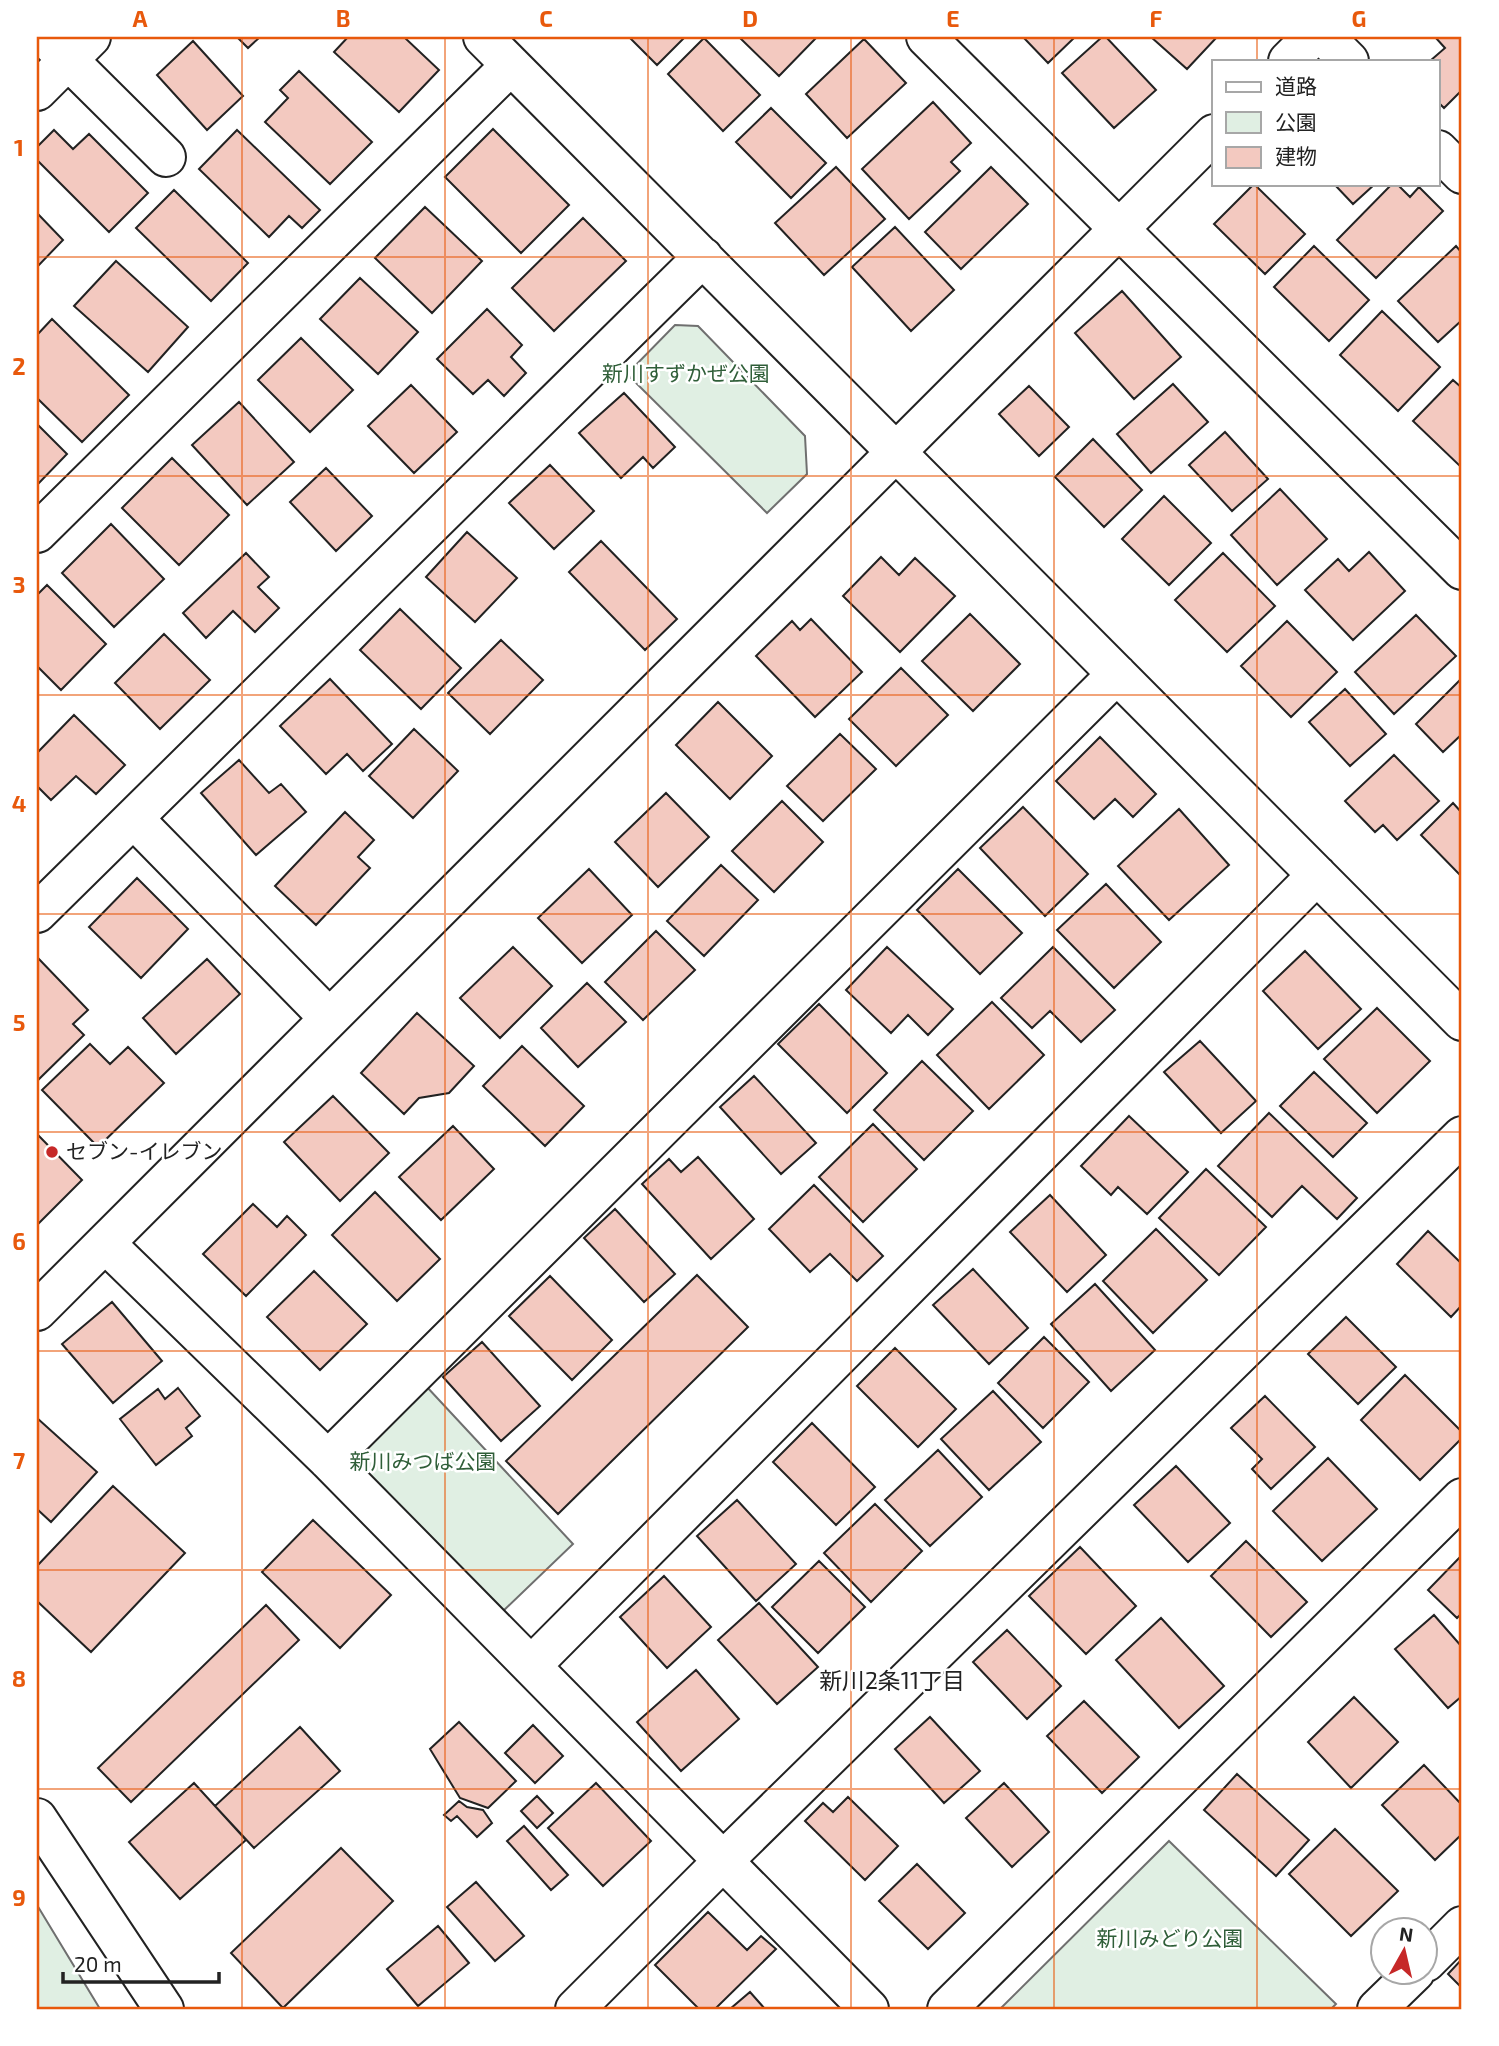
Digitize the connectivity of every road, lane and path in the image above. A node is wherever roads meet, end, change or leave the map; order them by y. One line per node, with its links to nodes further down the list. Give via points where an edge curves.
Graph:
1 (483, 37): 8 (street)
2 (926, 37): 14 (street)
3 (1312, 37): 6 (street)
4 (1325, 37): 7 (street)
5 (68, 44): 9 (street); 12 (street)
6 (1288, 60)
7 (1348, 60)
8 (511, 65): 15 (street); 17 (street)
9 (37, 91)
10 (1212, 136): 14 (street)
11 (1440, 151): 13 (street)
12 (166, 157)
13 (1462, 174)
14 (1118, 229): 16 (street); 18 (street)
15 (703, 257): 16 (street); 20 (street)
16 (895, 451): 19 (street); 23 (street)
17 (37, 533)
18 (1462, 570)
19 (1117, 674): 21 (street); 28 (street)
20 (134, 819): 22 (street); 23 (street)
21 (1317, 875): 24 (street); 30 (street)
22 (37, 913)
23 (329, 1018): 26 (street)
24 (1462, 1021)
25 (1462, 1136): 32 (street)
26 (105, 1243): 27 (street); 28 (street)
27 (37, 1311)
28 (328, 1460): 30 (street)
29 (1462, 1498): 39 (street)
30 (531, 1666): 32 (street)
31 (37, 1818): 36 (street)
32 (723, 1861): 37 (street); 38 (street)
33 (1462, 1927): 34 (street)
34 (1440, 1948)
35 (1401, 1986): 40 (street)
36 (164, 2009)
37 (575, 2009)
38 (869, 2009)
39 (947, 2009)
40 (1377, 2009)

